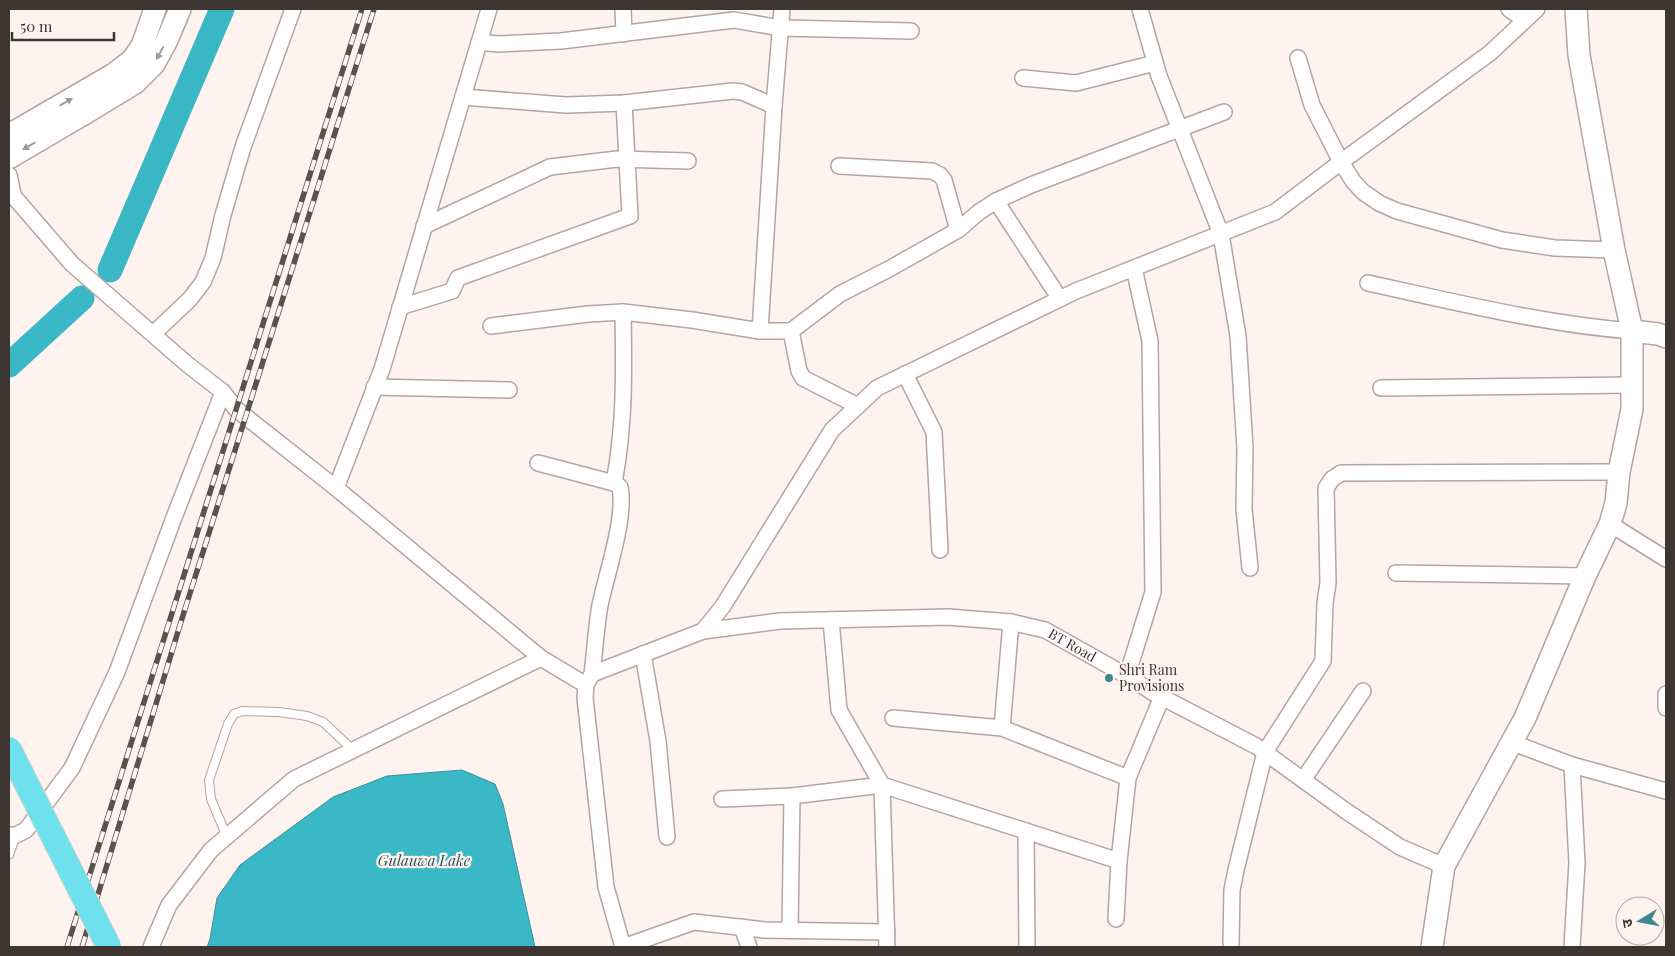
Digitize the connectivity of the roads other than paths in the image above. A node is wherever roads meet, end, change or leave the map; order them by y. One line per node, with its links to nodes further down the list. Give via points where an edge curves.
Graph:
1 (155, 9): 25 (street, one-way to 1, via 114,74 132,60 142,46)
2 (293, 9): 47 (street, via 243,148 213,258 203,282)
3 (489, 9): 16 (street)
4 (623, 9): 15 (street)
5 (782, 9): 13 (street)
6 (1140, 9): 18 (street)
7 (1509, 9): 12 (street)
8 (1537, 9): 12 (street)
9 (1576, 9): 37 (street, via 1579,55)
10 (173, 11): 26 (street, one-way to 26, via 167,40 154,64 135,82)
11 (735, 14): 13 (street); 15 (street)
12 (1525, 20): 29 (street, via 1490,53)
13 (780, 28): 14 (street); 22 (street)
14 (911, 31)
15 (624, 34): 16 (street, via 525,43)
16 (479, 42): 20 (street)
17 (1298, 58): 29 (street, via 1312,105)
18 (1155, 63): 19 (street, via 1076,84); 24 (street)
19 (1023, 78)
20 (463, 96): 21 (street, via 566,106); 34 (street)
21 (624, 103): 22 (street, via 733,91); 27 (street)
22 (774, 106): 44 (street)
23 (1224, 112): 24 (street)
24 (1180, 130): 33 (street); 36 (street)
25 (9, 135)
26 (9, 158)
27 (626, 159): 28 (street); 34 (street, via 550,168); 41 (street, via 630,216 458,278 452,291)
28 (688, 161)
29 (1341, 162): 36 (street, via 1275,212); 37 (street, via 1363,192 1396,210 1502,240 1555,248)
30 (839, 166): 35 (street, via 932,171 940,175)
31 (9, 175): 32 (street)
32 (11, 193): 47 (street, via 72,264)
33 (996, 201): 35 (street); 40 (street)
34 (424, 226): 41 (street)
35 (958, 230): 45 (street, via 840,294)
36 (1221, 234): 38 (street); 63 (street, via 1238,336 1245,448 1244,510)
37 (1614, 250): 46 (street)
38 (1134, 268): 40 (street); 71 (street, via 1150,341 1153,592)
39 (1368, 283): 46 (street, via 1506,313)
40 (1060, 299): 49 (street)
41 (400, 307): 51 (street)
42 (623, 312): 43 (street); 44 (street); 58 (street, via 624,397)
43 (491, 326)
44 (760, 331): 45 (street)
45 (791, 331): 55 (street, via 803,378)
46 (1632, 331): 48 (street); 50 (street)
47 (153, 334): 54 (street)
48 (1666, 337)
49 (905, 374): 55 (street, via 877,388); 61 (street, via 934,432)
50 (1633, 386): 52 (street); 57 (street, via 1632,409)
51 (374, 387): 53 (street); 59 (street)
52 (1381, 388)
53 (509, 390)
54 (223, 392): 59 (street, via 236,409); 91 (street, via 118,672 72,768 26,830)
55 (858, 406): 68 (street, via 832,430 723,606)
56 (538, 463): 58 (street)
57 (1619, 472): 60 (street); 82 (street, via 1341,473 1332,479 1326,488 1328,583 1323,661)
58 (614, 483): 72 (street, via 620,487 620,515 600,607)
59 (336, 488): 70 (street)
60 (1610, 524): 62 (street); 65 (street)
61 (940, 550)
62 (1666, 559)
63 (1250, 568)
64 (1396, 573): 65 (street)
65 (1585, 576): 79 (street)
66 (832, 620): 67 (street, BT Road, via 948,617); 68 (street, BT Road, via 780,621); 86 (street, via 838,710)
67 (1011, 622): 71 (street, BT Road, via 1044,630); 78 (street)
68 (703, 631): 69 (street, BT Road)
69 (643, 654): 72 (street, BT Road); 92 (street, via 658,741)
70 (541, 658): 72 (street); 81 (street)
71 (1128, 676): 75 (street, BT Road)
72 (589, 680): 104 (street, via 584,698 606,887)
73 (1363, 691): 85 (street)
74 (1666, 694): 76 (street)
75 (1162, 697): 82 (street, BT Road); 84 (street)
76 (1666, 708)
77 (893, 718): 78 (street)
78 (1002, 728): 84 (street)
79 (1513, 743): 83 (street); 96 (street)
80 (9, 749): 102 (main road, bridge)
81 (353, 750): 93 (street, via 294,779); 93 (lane, via 323,722 307,716 242,711 234,714 209,780 211,799)
82 (1265, 752): 85 (street, BT Road); 101 (street, via 1232,890)
83 (1572, 765): 87 (street); 109 (street, via 1577,863)
84 (1128, 778): 95 (street)
85 (1303, 780): 96 (street, BT Road, via 1400,847)
86 (882, 786): 88 (street); 90 (street); 100 (street)
87 (1665, 786)
88 (792, 796): 89 (street); 99 (street)
89 (722, 799)
90 (1026, 831): 95 (street); 107 (street)
91 (13, 835): 94 (lane)
92 (667, 836)
93 (226, 837): 103 (street, via 211,850 168,906)
94 (9, 855)
95 (1119, 861): 97 (street)
96 (1444, 866): 108 (street)
97 (1116, 919)
98 (742, 927): 99 (street); 104 (street, via 694,922); 105 (street)
99 (790, 930): 100 (street)
100 (887, 932): 106 (street)
101 (1231, 943)
102 (109, 947)
103 (152, 947)
104 (624, 947)
105 (749, 947)
106 (888, 947)
107 (1027, 947)
108 (1432, 947)
109 (1572, 947)

